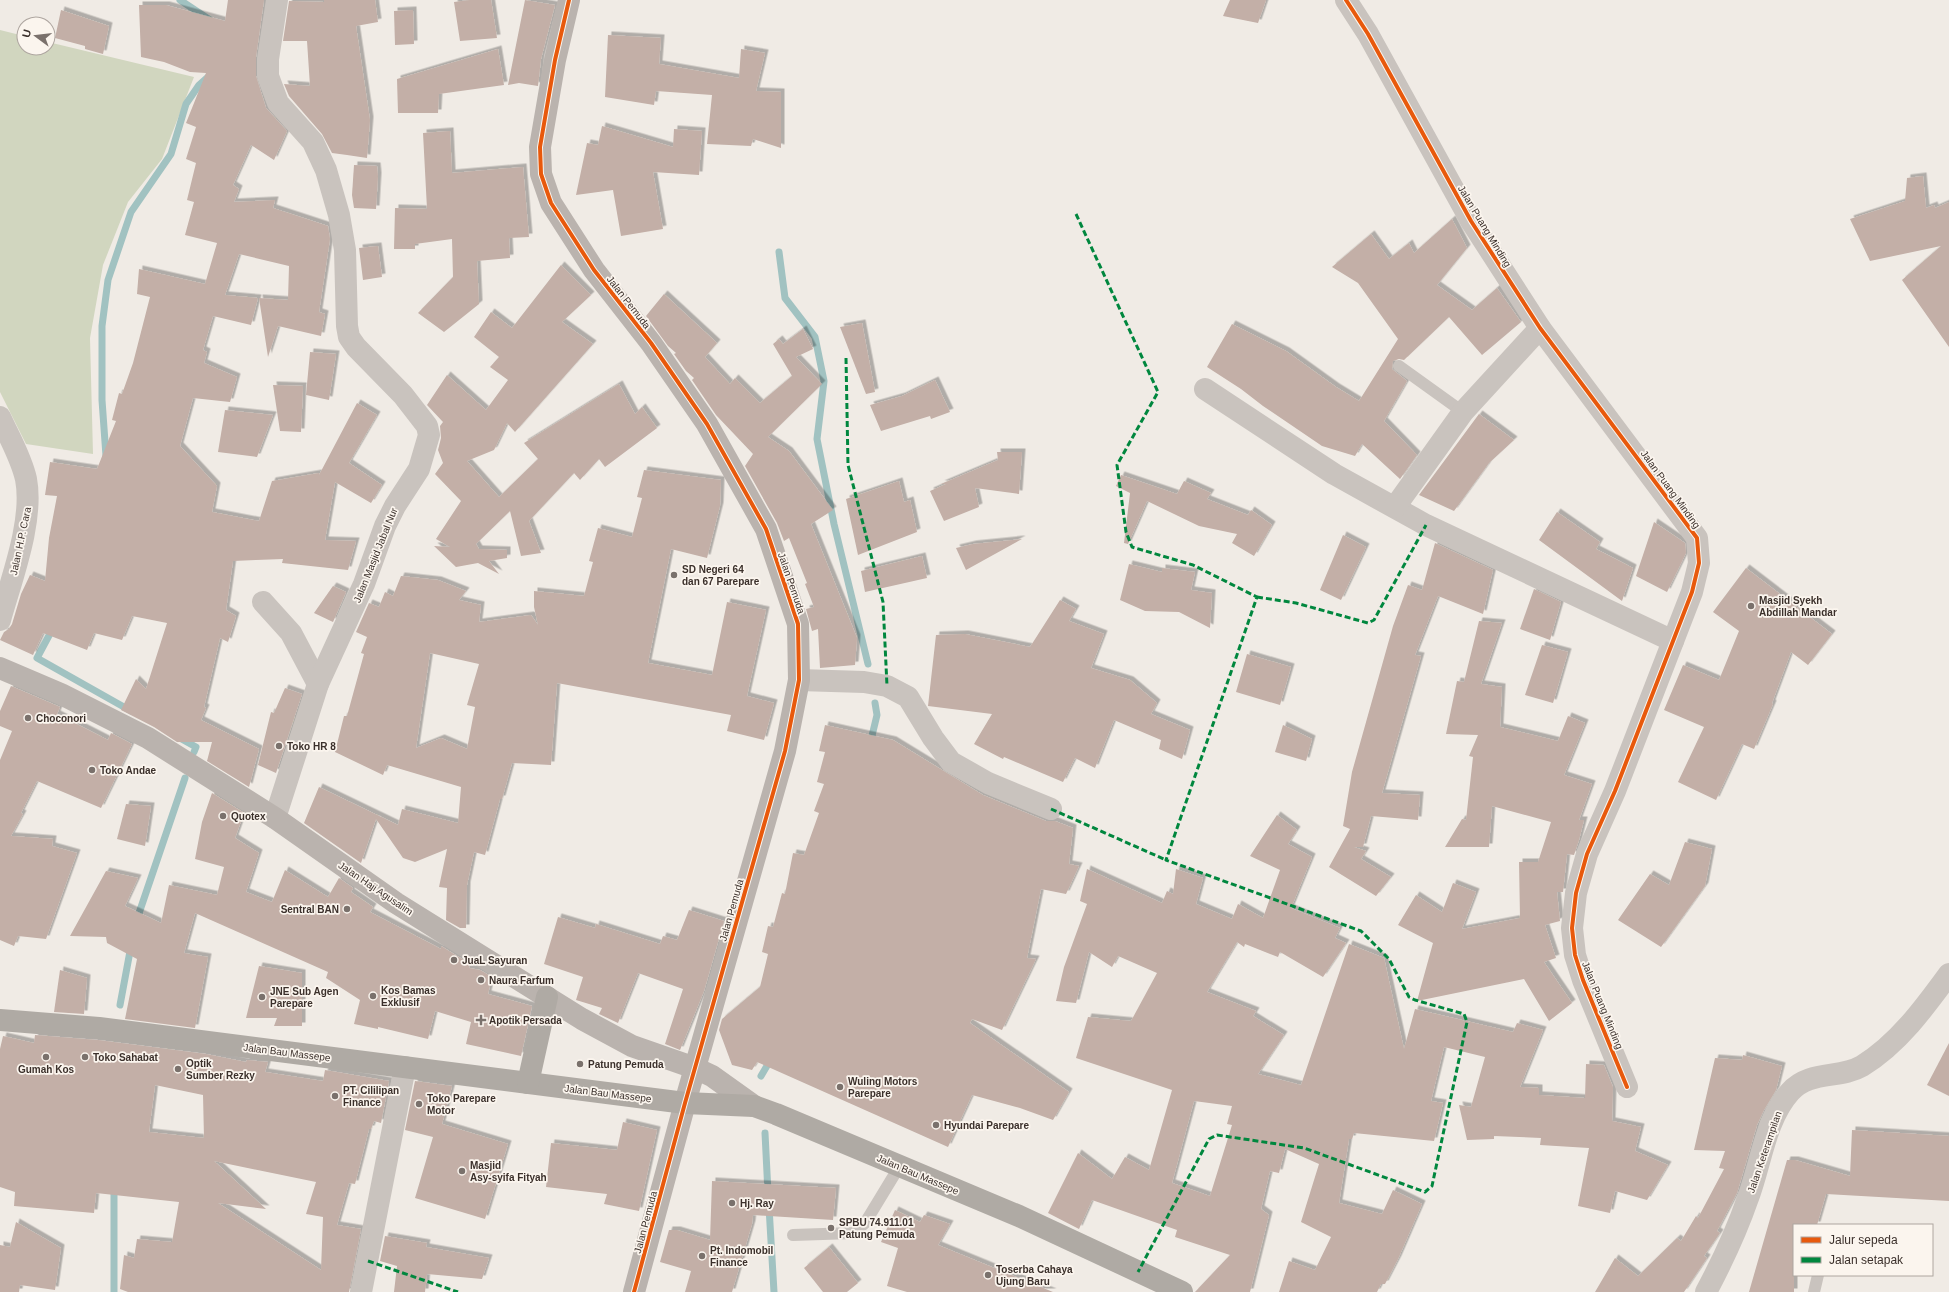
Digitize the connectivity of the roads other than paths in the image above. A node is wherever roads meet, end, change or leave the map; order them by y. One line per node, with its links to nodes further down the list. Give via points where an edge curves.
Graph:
1 (277, 0): 15 (street, Jalan Masjid Jabal Nur, via 268,76 278,102 313,142 326,170 345,250 349,337 356,348 403,395 427,426 429,435 419,469 385,526 358,596)
2 (569, 0): 14 (street, Jalan Pemuda, via 555,60 540,147 541,174 551,203 594,270 651,343 707,424 766,529 798,624)
3 (1346, 0): 4 (street, Jalan Puang Minding, via 1368,34 1470,221)
4 (1540, 328): 7 (street); 12 (street, Jalan Puang Minding, via 1697,538 1700,550 1699,563 1692,592)
5 (1399, 366): 7 (lane)
6 (1206, 389): 9 (street, via 1334,474)
7 (1463, 412): 9 (street)
8 (0, 417): 11 (street, Jalan H.P. Cara, via 20,460 26,480 28,501 20,548)
9 (1395, 508): 12 (street)
10 (263, 602): 15 (street, via 291,633)
11 (0, 620)
12 (1673, 641): 24 (street, Jalan Puang Minding, via 1615,791 1587,854 1576,893 1572,928 1575,954 1583,980)
13 (0, 668): 17 (street, Jalan Haji Agusalim, via 62,694 148,738)
14 (799, 680): 16 (street, via 864,682 887,686 908,697 950,762 988,783); 22 (street, Jalan Pemuda, via 785,751)
15 (318, 684): 17 (street, Jalan Masjid Jabal Nur)
16 (1051, 809)
17 (275, 818): 19 (street, Jalan Haji Agusalim, via 396,903)
18 (1949, 974): 33 (street, Jalan Keterampilan, via 1898,1038 1863,1065 1852,1070 1806,1080 1791,1091 1777,1114 1748,1198)
19 (547, 997): 22 (street, Jalan Haji Agusalim, via 632,1046); 23 (highway)
20 (0, 1020): 21 (highway, Jalan Bau Massepe, via 106,1029)
21 (405, 1067): 23 (highway, Jalan Bau Massepe); 30 (street)
22 (695, 1068): 25 (street, Jalan Pemuda); 26 (street, Jalan Haji Agusalim, via 712,1076)
23 (528, 1083): 25 (highway, Jalan Bau Massepe)
24 (1627, 1087)
25 (685, 1103): 26 (highway, Jalan Bau Massepe); 31 (street, Jalan Pemuda)
26 (754, 1106): 27 (highway, Jalan Bau Massepe)
27 (899, 1167): 28 (lane, via 865,1223 853,1233); 32 (highway, Jalan Bau Massepe, via 1019,1216)
28 (793, 1235)
29 (1818, 1276): 34 (lane)
30 (361, 1292)
31 (634, 1292)
32 (1182, 1292)
33 (1706, 1292)
34 (1814, 1292)

